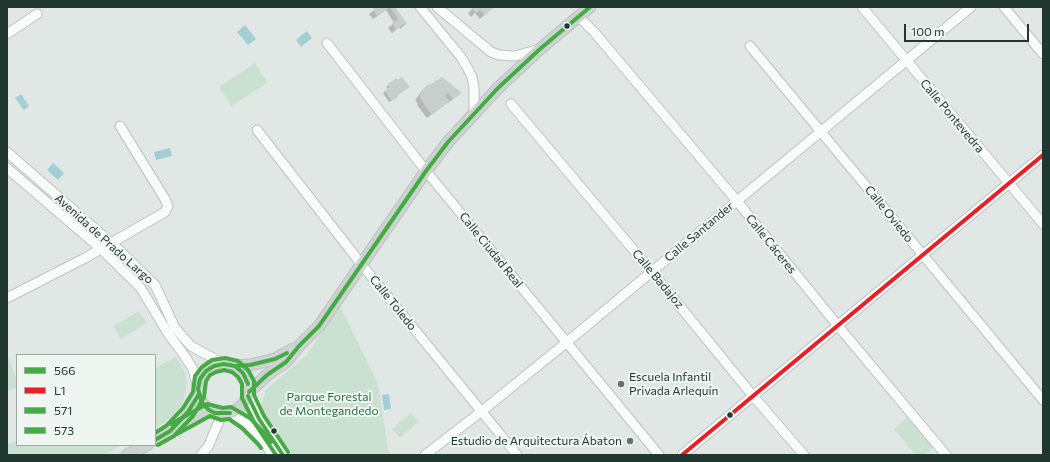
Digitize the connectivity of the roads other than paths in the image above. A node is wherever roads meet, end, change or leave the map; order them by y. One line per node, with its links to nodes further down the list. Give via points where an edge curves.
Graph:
1 (420, 7): 16 (street, via 468,69 474,88)
2 (437, 7): 12 (street, via 491,52 515,56)
3 (590, 7): 8 (main road)
4 (862, 7): 14 (street, Calle Pontevedra)
5 (971, 7): 14 (street, Calle Santander)
6 (1004, 7): 13 (street)
7 (37, 14): 9 (street)
8 (579, 16): 12 (main road); 25 (street, Calle Cáceres)
9 (7, 34)
10 (327, 43): 23 (street, Calle Ciudad Real)
11 (750, 46): 19 (street, Calle Oviedo)
12 (540, 49): 16 (main road)
13 (1043, 54)
14 (906, 61): 19 (street, Calle Santander); 24 (street, Calle Pontevedra)
15 (511, 104): 31 (street, Calle Badajoz)
16 (474, 114): 23 (main road)
17 (120, 126): 27 (street, via 168,206 165,212)
18 (257, 130): 30 (street, Calle Toledo)
19 (821, 131): 25 (street, Calle Santander); 29 (street, Calle Oviedo)
20 (7, 152): 27 (street, Avenida de Prado Largo)
21 (1043, 155): 24 (street)
22 (7, 168): 28 (street, Avenida de Prado Largo)
23 (426, 171): 30 (main road); 34 (street, Calle Ciudad Real)
24 (1009, 183): 26 (street, Calle Pontevedra); 29 (street)
25 (737, 201): 31 (street, Calle Santander); 33 (street, Calle Cáceres)
26 (1043, 224)
27 (111, 243): 28 (street); 36 (street, Avenida de Prado Largo, via 155,285 175,328 191,346)
28 (100, 248): 32 (street); 37 (street, Avenida de Prado Largo, via 140,287 168,335 193,369)
29 (922, 255): 33 (street); 40 (street, Calle Oviedo)
30 (362, 265): 35 (main road, via 319,326); 42 (street, Calle Toledo)
31 (652, 272): 34 (street, Calle Santander); 39 (street, Calle Badajoz)
32 (7, 298)
33 (838, 326): 39 (street); 56 (street, Calle Cáceres)
34 (567, 342): 42 (street, Calle Santander); 53 (street, Calle Ciudad Real)
35 (299, 346): 36 (main road, via 275,359 250,365); 38 (main road, via 286,362 267,375)
36 (229, 365): 37 (main road, via 214,366 206,371 200,379); 38 (main road, via 243,373 248,382)
37 (198, 391): 41 (main road, via 202,403); 44 (main road, via 188,412)
38 (248, 394): 43 (main road, via 241,407); 50 (street, via 259,419)
39 (753, 396): 54 (street); 55 (street, Calle Badajoz)
40 (1043, 400)
41 (209, 410): 43 (main road); 44 (main road)
42 (482, 411): 51 (street, Calle Santander); 52 (street, Calle Toledo)
43 (226, 414): 48 (street); 49 (street, via 246,423 263,440)
44 (170, 431): 45 (main road)
45 (156, 439)
46 (145, 446): 47 (main road)
47 (127, 455)
48 (201, 455)
49 (272, 455)
50 (283, 455)
51 (426, 455)
52 (517, 455)
53 (659, 455)
54 (682, 455)
55 (804, 455)
56 (946, 455)

